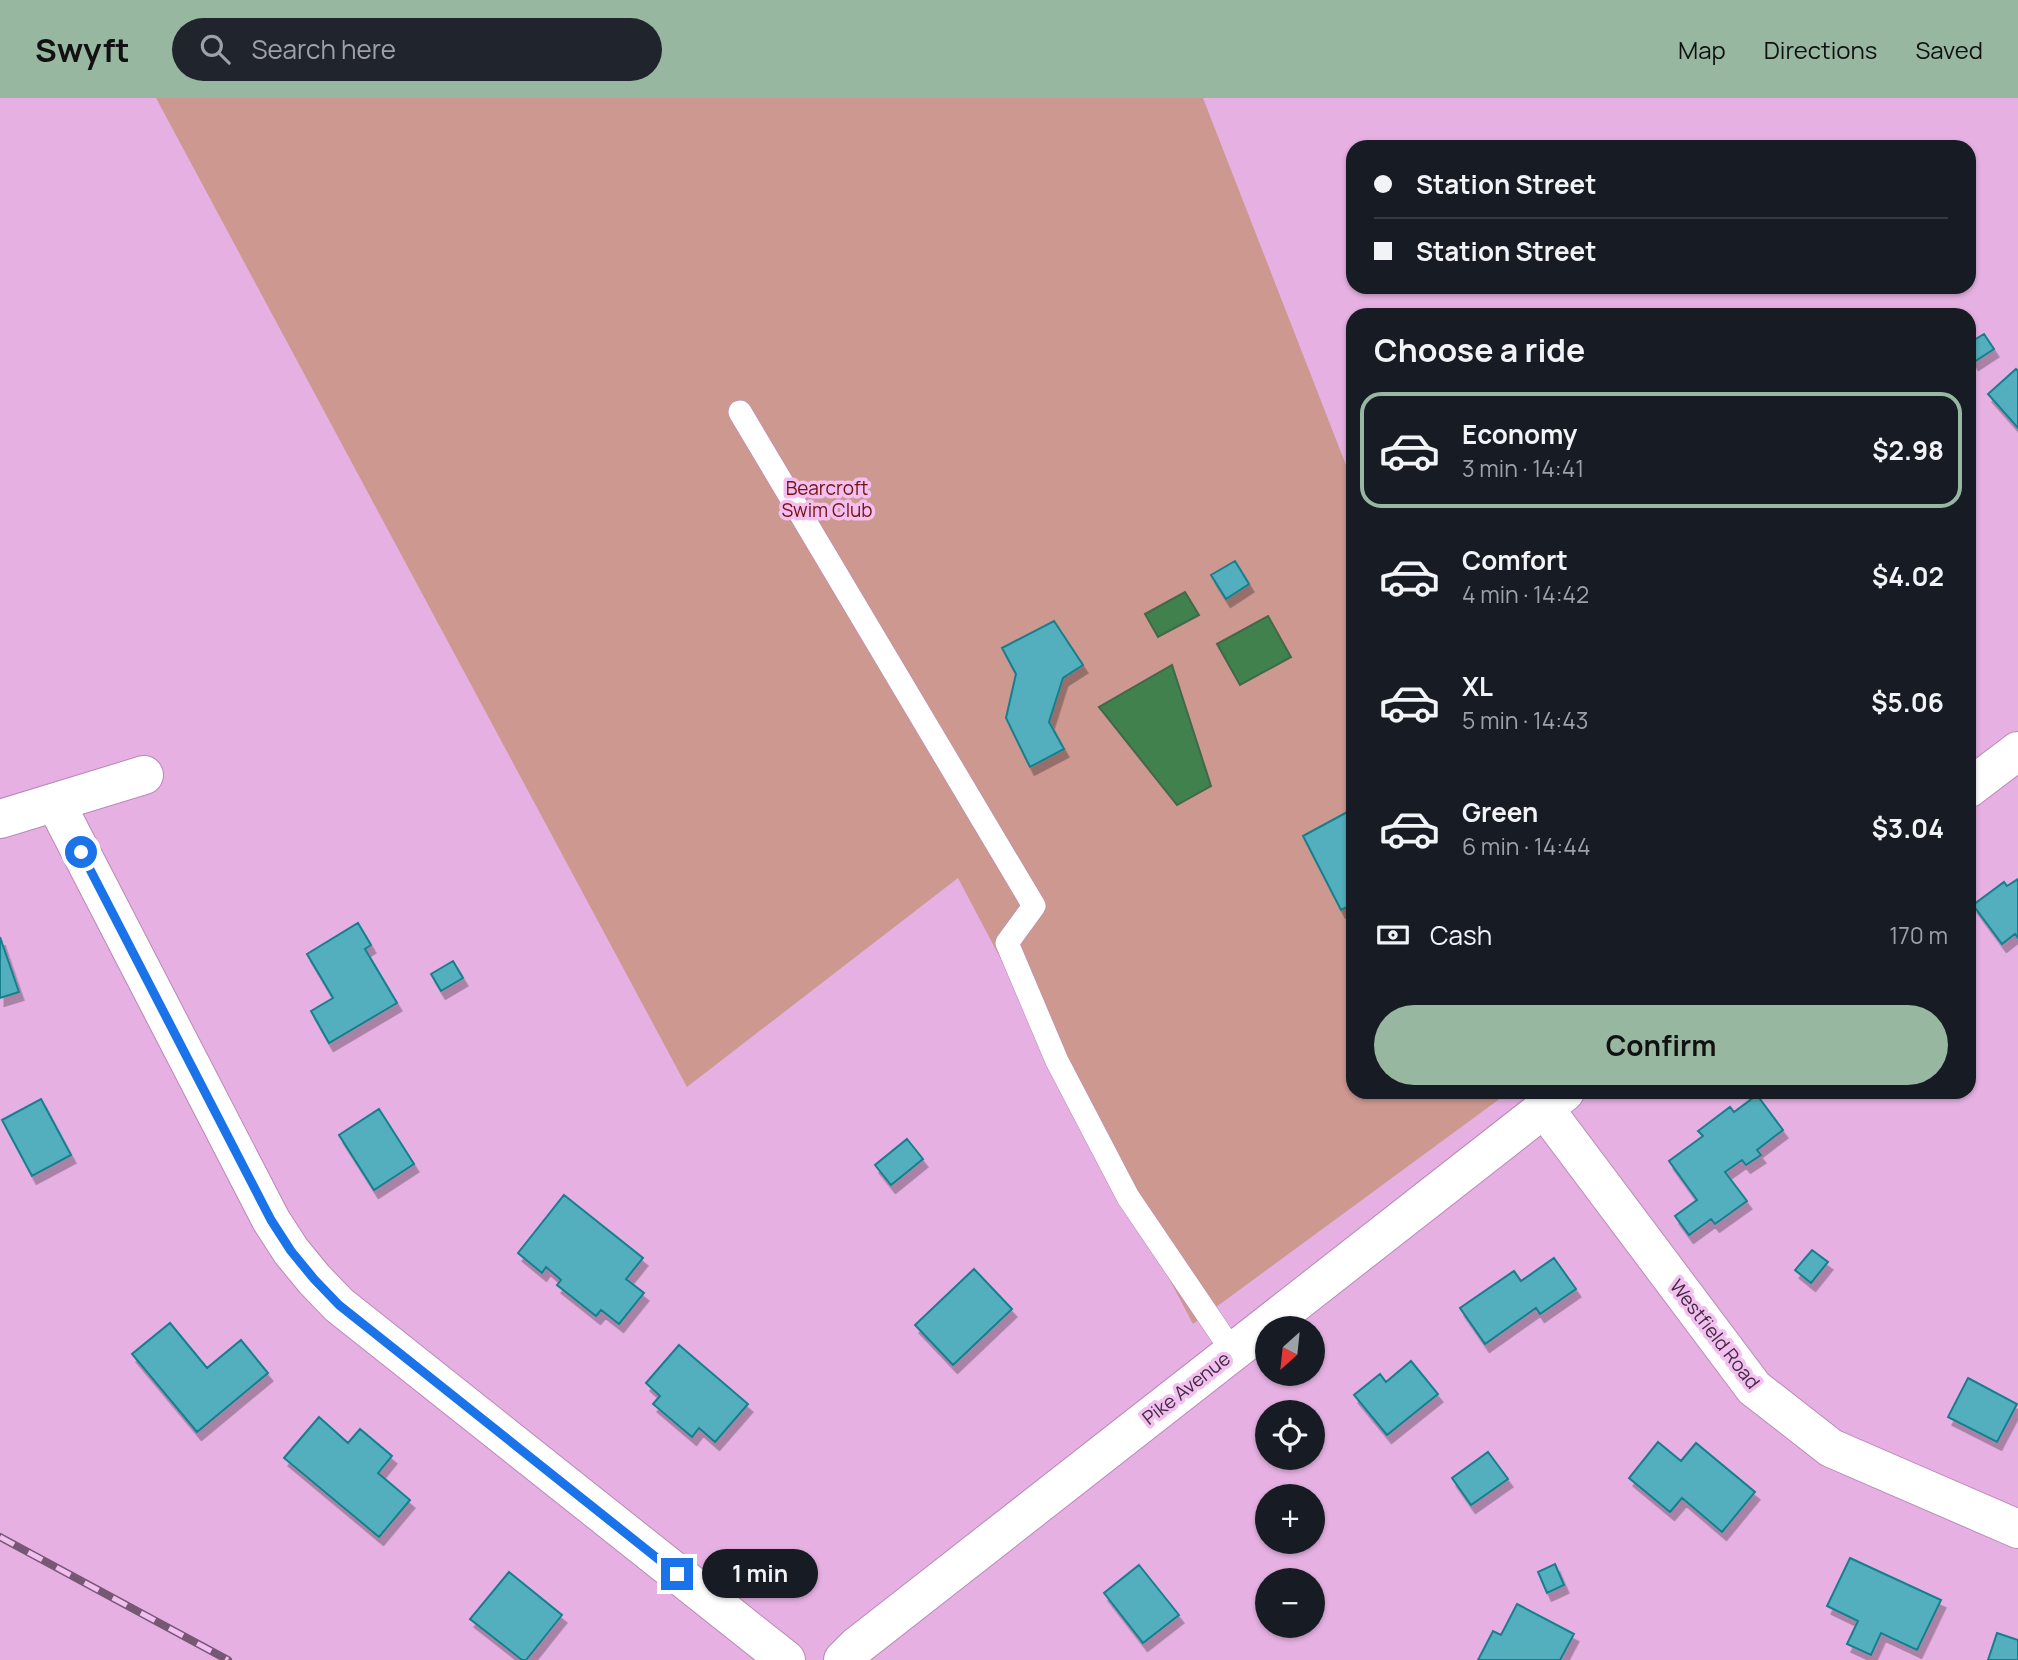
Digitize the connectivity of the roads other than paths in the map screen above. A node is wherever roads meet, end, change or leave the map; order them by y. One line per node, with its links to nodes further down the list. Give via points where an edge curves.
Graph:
1 (740, 412): 8 (lane, via 1034,906 1007,943 1057,1061 1128,1197)
2 (2018, 751): 4 (street)
3 (144, 775): 5 (street)
4 (1976, 783)
5 (56, 804): 6 (street); 11 (street, via 254,1188 291,1251 314,1279 339,1305)
6 (0, 819)
7 (1555, 1100): 8 (street, Pike Avenue); 9 (street, Westfield Road, via 1754,1388 1832,1448)
8 (1233, 1352): 10 (street, Pike Avenue)
9 (2018, 1529)
10 (859, 1656)
11 (786, 1660)

